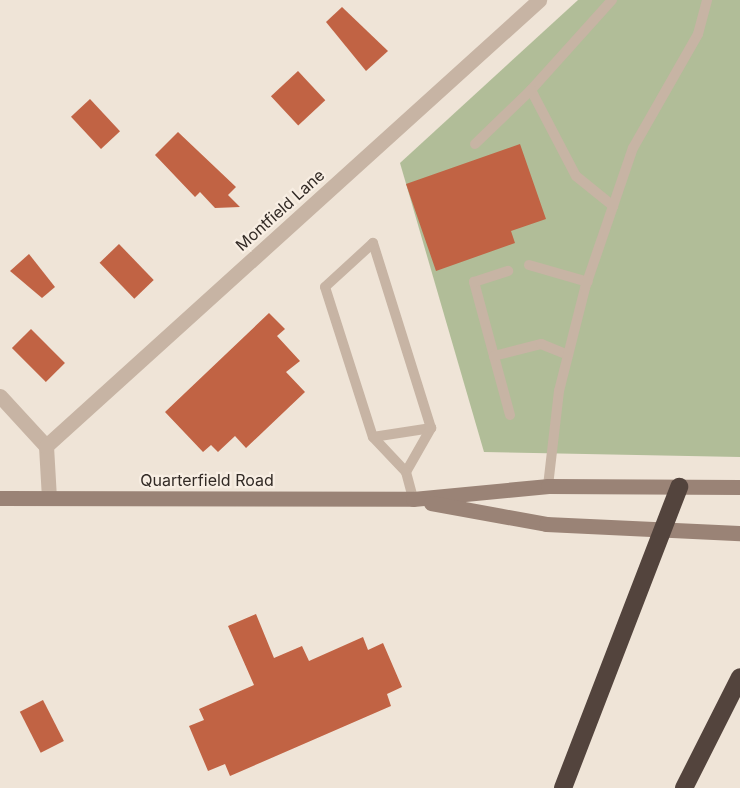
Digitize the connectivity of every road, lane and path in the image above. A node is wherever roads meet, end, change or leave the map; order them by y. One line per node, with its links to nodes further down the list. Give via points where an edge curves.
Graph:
1 (539, 0): 16 (street, Montfield Lane)
2 (612, 0): 4 (lane)
3 (707, 0): 6 (lane, via 698,34 633,148)
4 (531, 90): 5 (lane); 6 (lane, via 576,176)
5 (475, 144)
6 (613, 206): 9 (lane)
7 (529, 265): 9 (lane)
8 (508, 271): 11 (lane, via 474,282)
9 (588, 282): 10 (lane)
10 (568, 355): 11 (lane, via 541,344); 18 (lane)
11 (494, 356): 13 (lane)
12 (0, 396): 16 (street)
13 (510, 415)
14 (431, 428): 15 (lane); 15 (lane, via 373,243 325,287); 17 (lane)
15 (373, 437): 17 (lane)
16 (46, 446): 22 (street)
17 (406, 472): 23 (lane)
18 (548, 486): 19 (main road, Quarterfield Road); 23 (main road, Quarterfield Road)
19 (680, 487): 20 (main road, Quarterfield Road); 24 (highway)
20 (740, 487)
21 (0, 498): 22 (main road, Quarterfield Road)
22 (49, 498): 23 (main road, Quarterfield Road)
23 (413, 499): 24 (main road, Quarterfield Road, via 546,524)
24 (662, 532): 25 (main road, Quarterfield Road); 27 (highway)
25 (740, 533)
26 (740, 677): 28 (highway)
27 (563, 788)
28 (684, 788)

